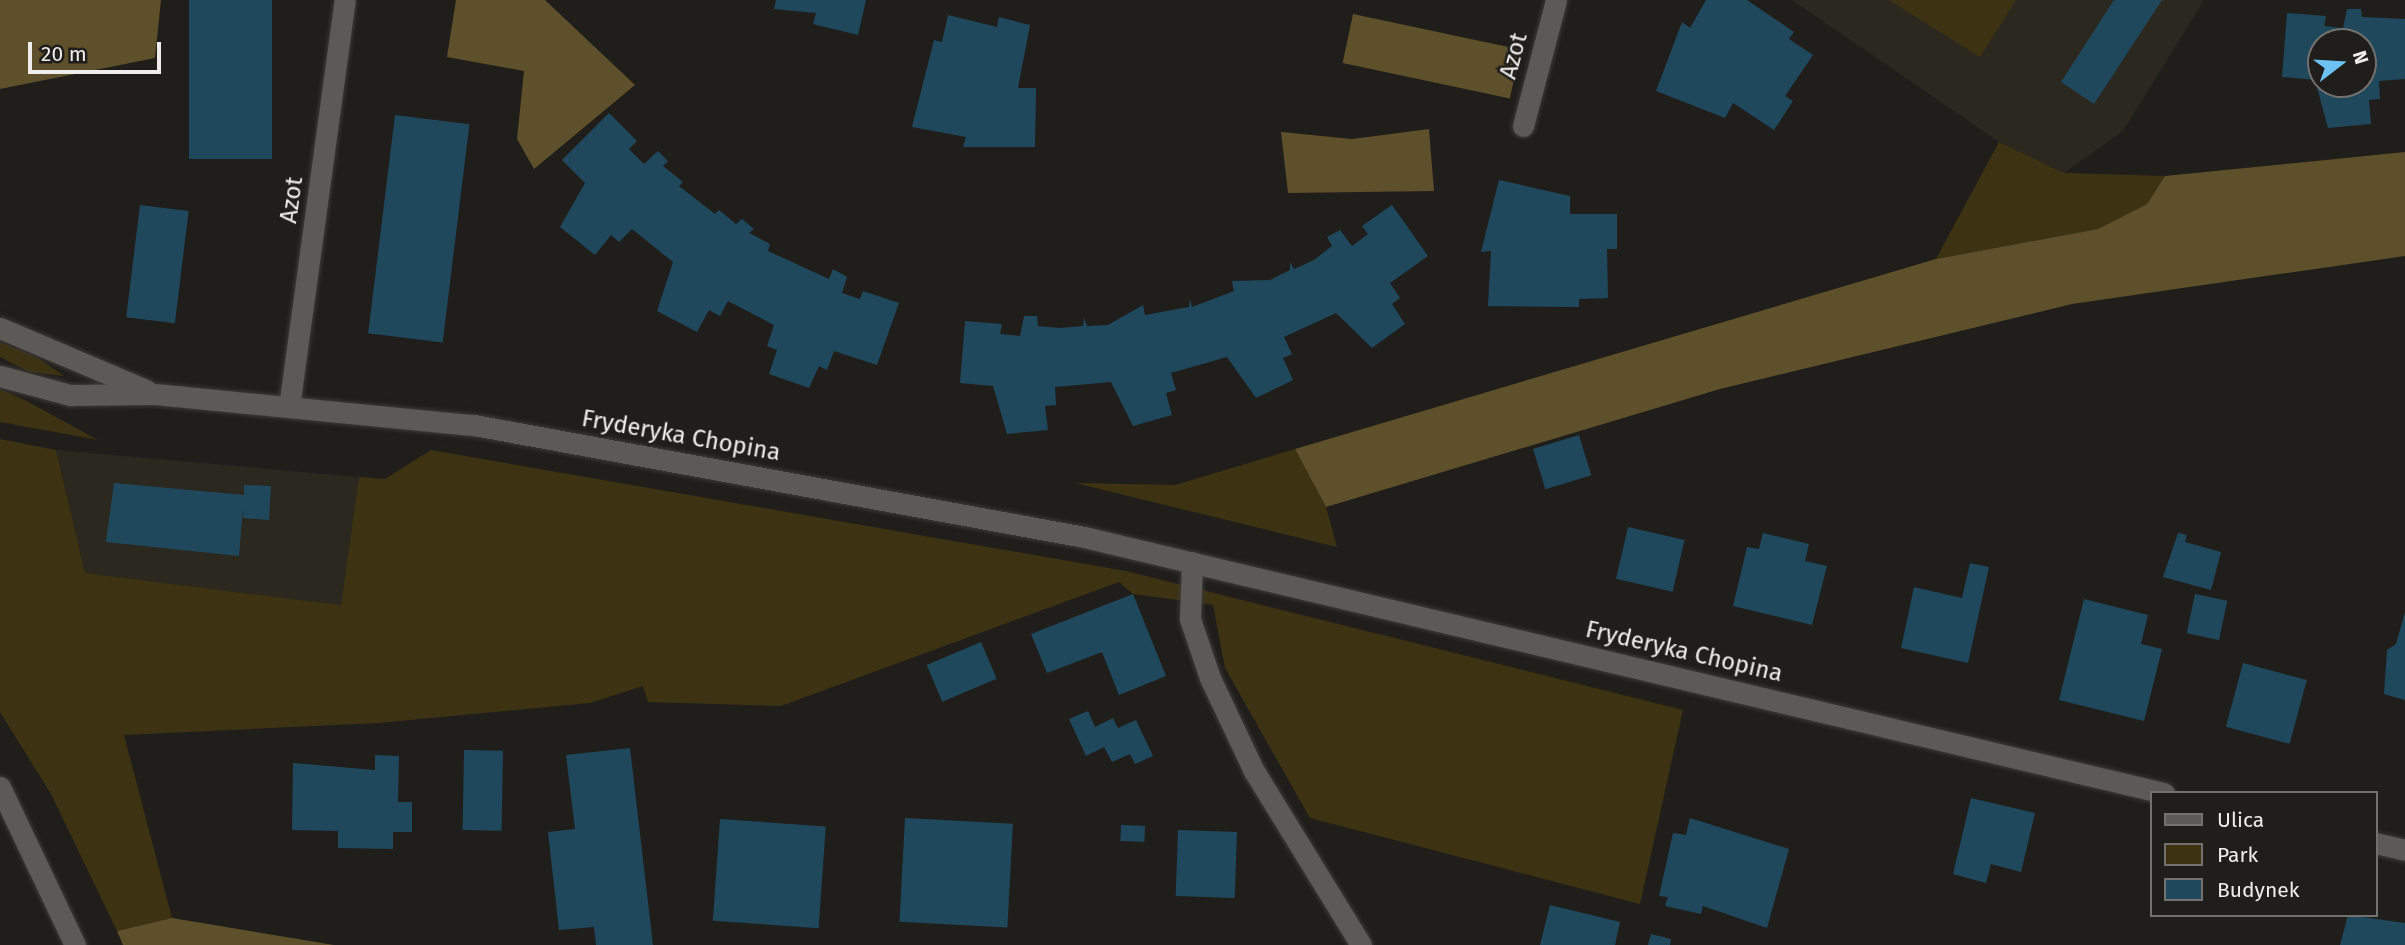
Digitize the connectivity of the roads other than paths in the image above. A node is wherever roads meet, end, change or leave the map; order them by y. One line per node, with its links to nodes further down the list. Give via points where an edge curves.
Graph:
1 (345, 0): 7 (street, Azot)
2 (1556, 0): 3 (street, Azot)
3 (1523, 125)
4 (0, 328): 6 (street, Fryderyka Chopina)
5 (0, 376): 6 (street, Fryderyka Chopina, via 70,395)
6 (155, 394): 7 (street, Fryderyka Chopina)
7 (289, 407): 8 (street, Fryderyka Chopina, via 474,425)
8 (1192, 562): 10 (street, Fryderyka Chopina); 14 (street, via 1190,619 1210,678 1254,771)
9 (0, 787): 13 (street)
10 (2156, 791)
11 (2377, 843): 12 (street)
12 (2405, 850)
13 (75, 945)
14 (1361, 945)

